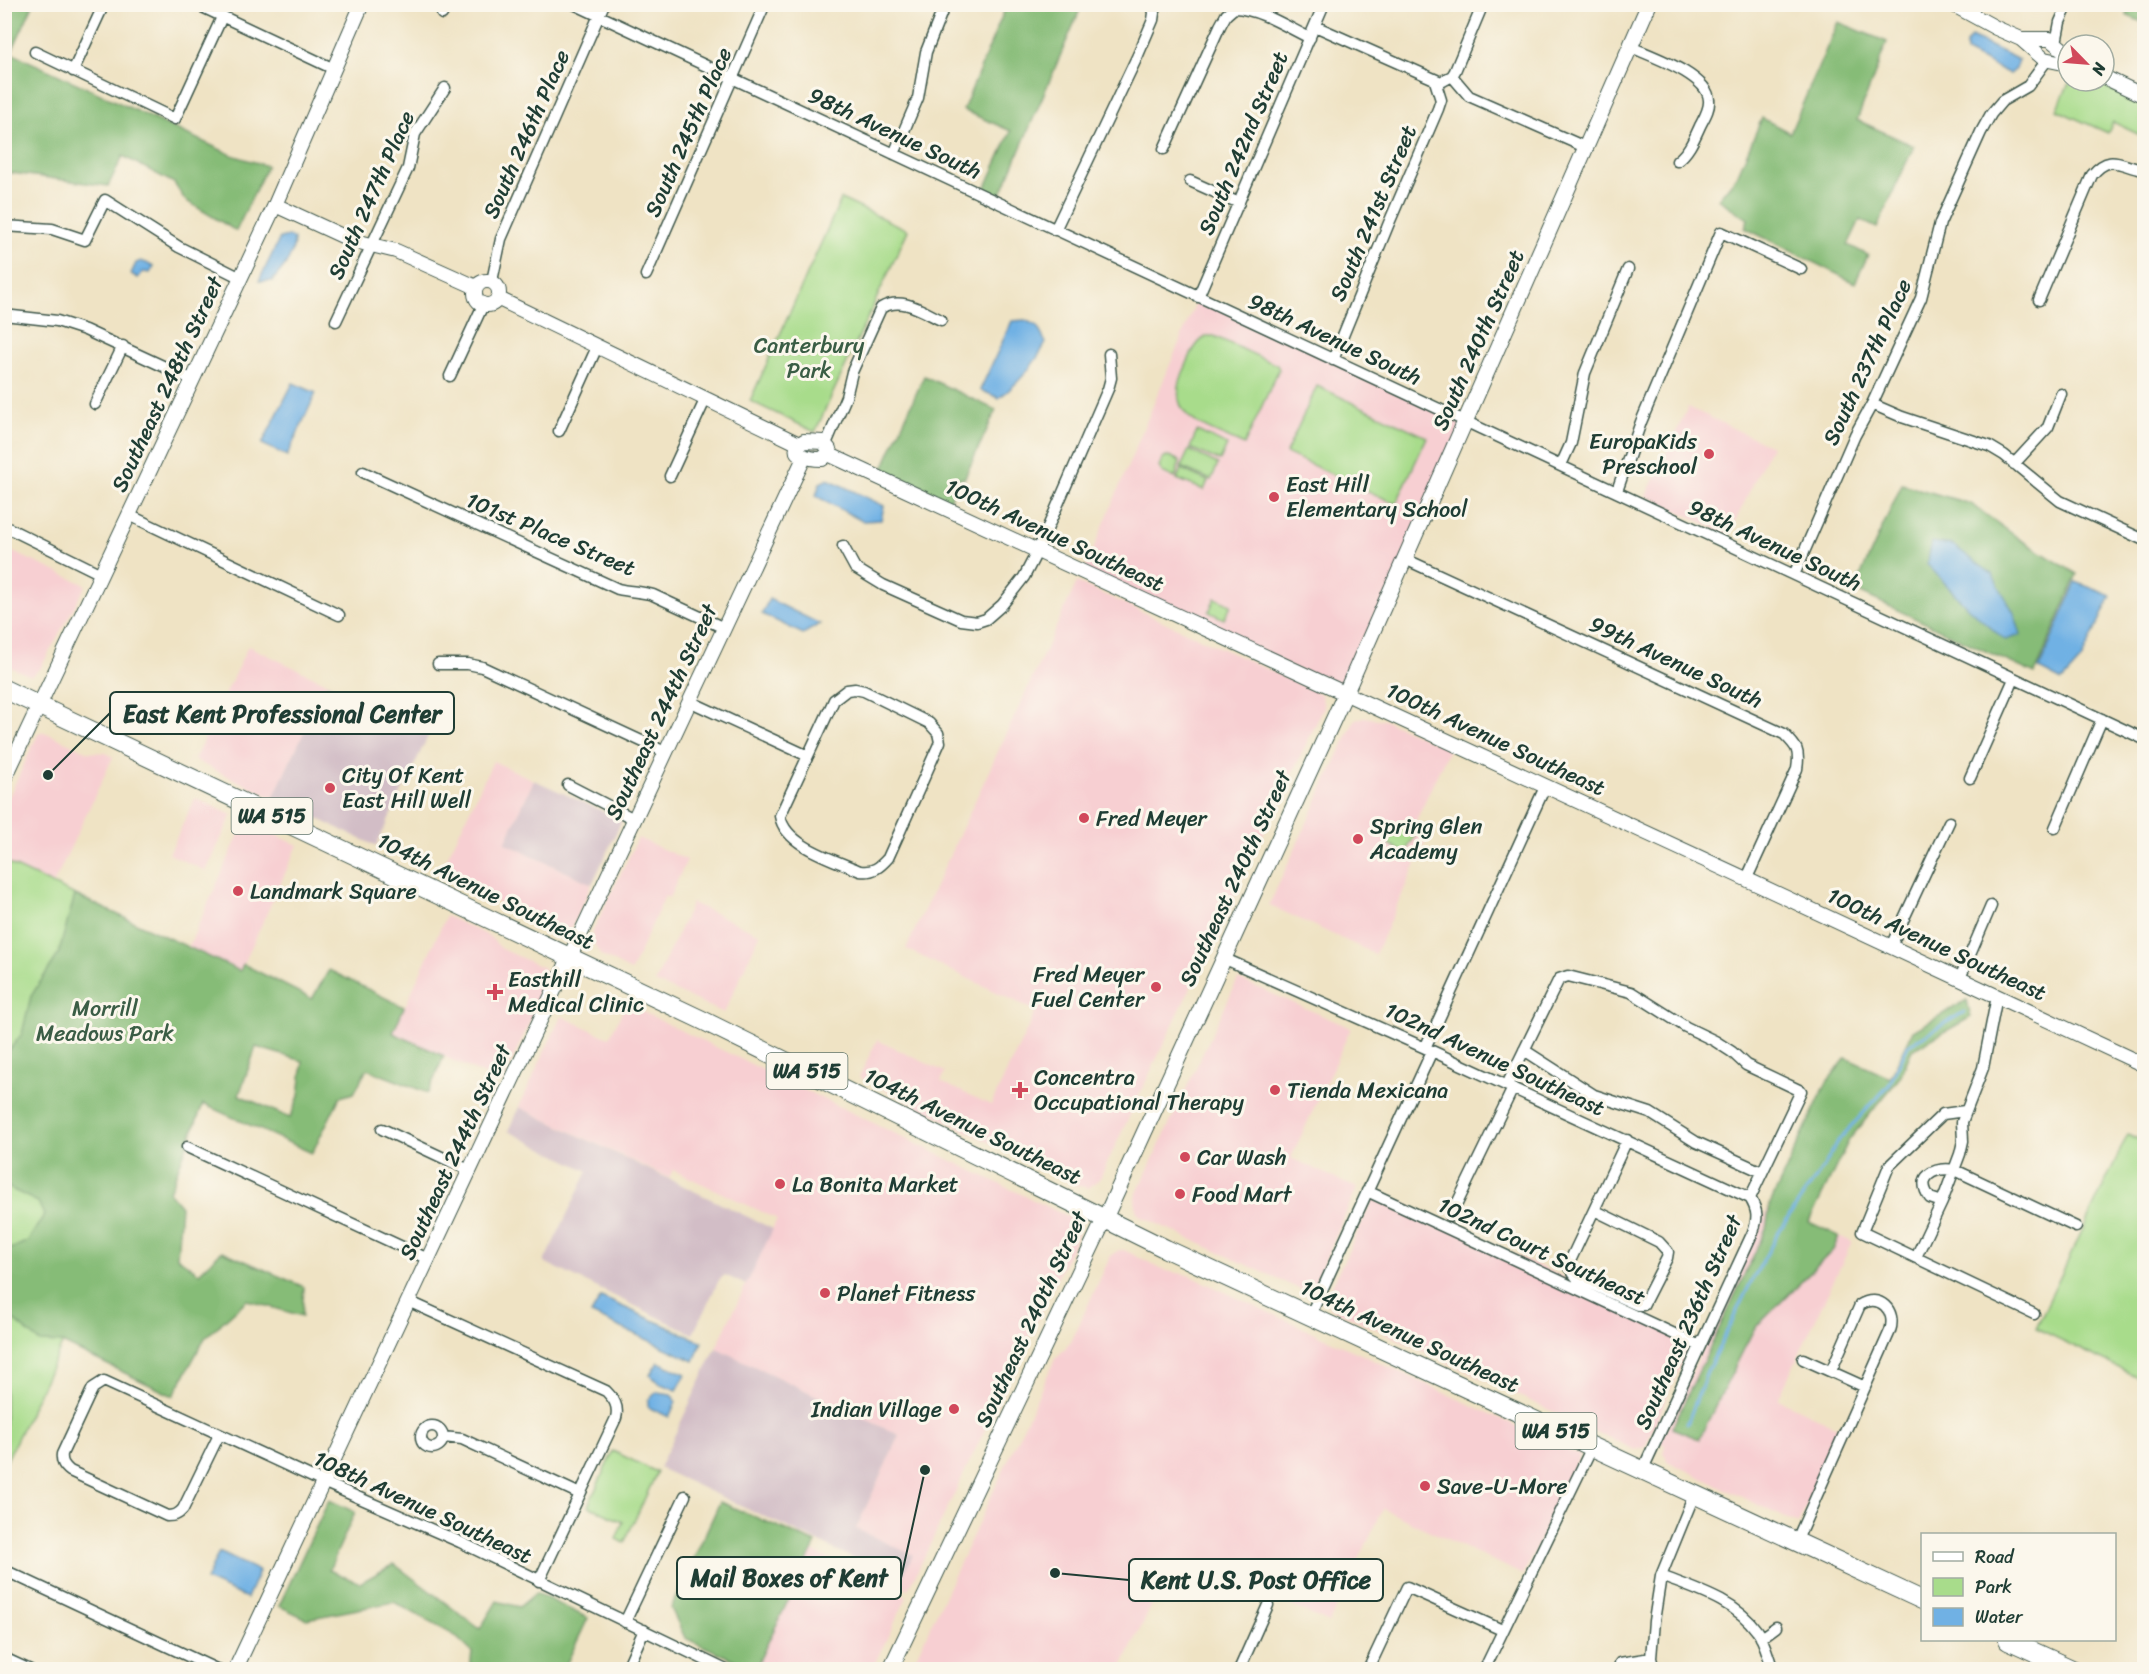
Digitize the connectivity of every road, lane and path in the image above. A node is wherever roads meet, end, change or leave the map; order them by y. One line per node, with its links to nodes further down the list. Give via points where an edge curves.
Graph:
1 (104, 4): 25 (street)
2 (196, 4): 15 (street)
3 (362, 4): 24 (street, Southeast 248th Street)
4 (574, 4): 14 (street, 98th Avenue South)
5 (604, 4): 14 (street, South 246th Place)
6 (765, 4): 26 (street, South 245th Place)
7 (945, 4): 33 (street, via 926,52 918,98)
8 (1152, 4): 40 (street, via 1153,20 1138,55)
9 (1324, 4): 16 (street, South 242nd Street)
10 (1483, 4): 27 (street, South 241st Street)
11 (1649, 4): 20 (main road, South 240th Street)
12 (1953, 4): 18 (street)
13 (2068, 4): 19 (street)
14 (599, 16): 26 (street, 98th Avenue South); 46 (street, South 246th Place, via 501,239)
15 (222, 17): 24 (street); 25 (street, via 175,119)
16 (1315, 26): 17 (street, South 242nd Street); 27 (street)
17 (1310, 38): 32 (street, via 1258,14 1234,8 1220,26); 37 (street, South 242nd Street)
18 (2021, 39): 19 (street); 22 (street)
19 (2054, 44): 22 (street, via 2038,47)
20 (1630, 47): 31 (main road, South 240th Street); 34 (street, via 1687,73 1708,93 1708,109 1691,144)
21 (35, 52): 25 (street)
22 (2044, 58): 23 (street); 64 (street, South 237th Place, via 2028,86 2002,101 1982,132 1941,223 1921,298)
23 (2056, 61)
24 (334, 69): 38 (street, Southeast 248th Street)
25 (73, 70)
26 (733, 79): 33 (street, 98th Avenue South); 44 (street, South 245th Place)
27 (1444, 79): 31 (street, via 1469,96); 58 (street, South 241st Street, via 1438,109)
28 (2116, 83): 30 (street)
29 (445, 88): 41 (street, South 247th Place, via 415,134 408,168)
30 (2145, 96)
31 (1587, 148): 65 (main road, South 240th Street)
32 (1164, 149)
33 (894, 154): 40 (street, 98th Avenue South)
34 (1677, 161)
35 (2145, 171): 50 (street, via 2118,162 2099,166)
36 (1190, 181): 37 (street)
37 (1239, 203): 48 (street, South 242nd Street)
38 (275, 205): 41 (street); 45 (street, Southeast 248th Street)
39 (4, 226): 45 (street, via 52,229 85,240 105,200 179,247)
40 (1055, 230): 48 (street, 98th Avenue South)
41 (371, 246): 47 (street, via 396,251); 54 (street, South 247th Place)
42 (1628, 269): 70 (street, via 1586,373 1572,443)
43 (1801, 269): 73 (street, via 1721,232 1641,422)
44 (646, 275)
45 (241, 278): 60 (street, Southeast 248th Street)
46 (492, 281): 47 (street); 49 (street, via 498,287)
47 (476, 287): 51 (street, via 477,299)
48 (1198, 297): 58 (street, 98th Avenue South)
49 (499, 299): 51 (street); 56 (street)
50 (2039, 300)
51 (483, 305): 59 (street)
52 (4, 315): 55 (street, via 57,321)
53 (941, 320): 67 (street, via 907,304 881,308 852,372)
54 (336, 321)
55 (123, 346): 60 (street); 63 (street)
56 (597, 347): 62 (street); 66 (street)
57 (1109, 354): 78 (street, via 1108,389)
58 (1333, 360): 65 (street, 98th Avenue South)
59 (450, 376)
60 (193, 380): 74 (street, Southeast 248th Street)
61 (2061, 394): 69 (street, via 2048,427)
62 (706, 398): 68 (street); 72 (street)
63 (94, 404)
64 (1872, 404): 69 (street, via 1989,446); 81 (street, South 237th Place)
65 (1466, 422): 70 (street, 98th Avenue South); 79 (main road, South 240th Street)
66 (559, 431)
67 (827, 449): 68 (street, via 804,441); 78 (street, 100th Avenue Southeast)
68 (802, 451): 83 (street, Southeast 244th Street)
69 (2014, 464): 76 (street, via 2060,501)
70 (1561, 465): 73 (street, 98th Avenue South)
71 (363, 472): 83 (street, 101st Place Street, via 618,589 653,595)
72 (670, 476)
73 (1617, 491): 81 (street, 98th Avenue South)
74 (129, 515): 80 (street, Southeast 248th Street); 82 (street)
75 (4, 526): 80 (street)
76 (2144, 540)
77 (843, 546): 78 (street, via 851,564 864,574 955,618 977,622 1002,605 1024,577)
78 (1038, 550): 87 (street, 100th Avenue Southeast)
79 (1405, 559): 87 (main road, South 240th Street); 101 (street, 99th Avenue South, via 1784,734 1797,749 1797,769)
80 (101, 574): 89 (street, Southeast 248th Street)
81 (1794, 575): 85 (street, 98th Avenue South)
82 (339, 615)
83 (724, 628): 88 (street, Southeast 244th Street)
84 (438, 664): 92 (street, via 482,668)
85 (2014, 679): 90 (street, 98th Avenue South); 94 (street)
86 (4, 689): 89 (main road, 104th Avenue Southeast / WA 515)
87 (1346, 692): 97 (street, 100th Avenue Southeast); 105 (main road, Southeast 240th Street)
88 (689, 701): 92 (street, Southeast 244th Street); 93 (street)
89 (40, 705): 95 (street, Southeast 248th Street); 104 (main road, 104th Avenue Southeast / WA 515)
90 (2102, 719): 91 (street, 98th Avenue South); 100 (street)
91 (2145, 739)
92 (665, 752): 98 (street, Southeast 244th Street)
93 (808, 756): 93 (street, via 781,811 785,831 798,843 860,871 875,870 888,858 940,742 929,723 864,691 847,690 834,700)
94 (1970, 778)
95 (4, 780)
96 (568, 785): 98 (street)
97 (1545, 787): 101 (street, 100th Avenue Southeast); 108 (street)
98 (634, 819): 104 (street, Southeast 244th Street)
99 (1949, 822): 103 (street)
100 (2055, 828)
101 (1748, 878): 103 (street, 100th Avenue Southeast)
102 (1991, 906): 106 (street)
103 (1891, 946): 106 (street, 100th Avenue Southeast)
104 (569, 958): 118 (street, Southeast 244th Street); 128 (main road, 104th Avenue Southeast / WA 515)
105 (1223, 958): 110 (street, 102nd Avenue Southeast); 128 (main road, Southeast 240th Street)
106 (1960, 978): 107 (street, 100th Avenue Southeast)
107 (1997, 996): 112 (street, 100th Avenue Southeast); 114 (street, via 1983,1068)
108 (1437, 1023)
109 (1431, 1035): 110 (street)
110 (1428, 1049): 113 (street, 102nd Avenue Southeast); 123 (street)
111 (1524, 1050): 113 (street); 120 (street, via 1594,1095 1650,1113 1696,1142); 120 (street, Southeast 236th Street, via 1559,979 1568,976 1631,992 1715,1041 1746,1065 1801,1091)
112 (2145, 1065)
113 (1510, 1087): 116 (street, 102nd Avenue Southeast); 127 (street)
114 (1965, 1111): 119 (street, via 1963,1141); 130 (street, via 1943,1114 1889,1166 1862,1232)
115 (382, 1128): 118 (street)
116 (1627, 1140): 124 (street, 102nd Avenue Southeast); 126 (street)
117 (187, 1147): 131 (street)
118 (469, 1170): 131 (street, Southeast 244th Street)
119 (1955, 1170): 121 (street); 122 (street); 125 (street, via 1934,1170 1925,1180 1930,1198)
120 (1762, 1172): 124 (street, Southeast 236th Street)
121 (1970, 1177): 122 (street); 129 (street)
122 (1949, 1185): 125 (street)
123 (1367, 1191): 134 (street); 135 (street, 102nd Court Southeast)
124 (1750, 1198): 135 (street, Southeast 236th Street, via 1758,1218)
125 (1942, 1203): 130 (street)
126 (1594, 1210): 126 (street, 102nd Court Southeast, via 1664,1246 1668,1252 1646,1302 1636,1305 1577,1278 1570,1271 1568,1266)
127 (1451, 1216)
128 (1105, 1218): 134 (main road, 104th Avenue Southeast / WA 515); 167 (main road, Southeast 240th Street)
129 (2076, 1227)
130 (1916, 1257): 133 (street)
131 (428, 1259): 132 (street, Southeast 244th Street)
132 (408, 1301): 143 (street, Southeast 244th Street); 144 (street, via 606,1391 615,1401 616,1418)
133 (2034, 1314)
134 (1310, 1316): 141 (main road, 104th Avenue Southeast / WA 515)
135 (1700, 1346): 142 (street, Southeast 236th Street)
136 (1803, 1359): 137 (street)
137 (1831, 1371): 138 (street); 138 (street, via 1860,1305 1870,1300 1880,1302 1891,1312 1892,1324)
138 (1865, 1387): 147 (street)
139 (219, 1435): 139 (street, 108th Avenue Southeast, via 183,1509 166,1516 70,1471 62,1460 93,1388 104,1381); 143 (street, 108th Avenue Southeast)
140 (444, 1437): 144 (street, via 462,1439)
141 (1592, 1447): 142 (main road, 104th Avenue Southeast / WA 515); 156 (street)
142 (1642, 1471): 145 (main road, 104th Avenue Southeast / WA 515)
143 (323, 1482): 150 (street, 108th Avenue Southeast); 164 (street, Southeast 244th Street)
144 (580, 1494): 150 (street)
145 (1694, 1495): 147 (main road, 104th Avenue Southeast / WA 515); 149 (street)
146 (685, 1496): 153 (street)
147 (1796, 1542): 151 (main road, 104th Avenue Southeast / WA 515)
148 (4, 1570): 163 (street)
149 (1661, 1576): 157 (street, via 1729,1605); 160 (street)
150 (539, 1581): 153 (street, 108th Avenue Southeast)
151 (1921, 1599)
152 (1268, 1605): 168 (street)
153 (625, 1622): 155 (street, 108th Avenue Southeast)
154 (1776, 1627): 157 (street)
155 (644, 1630): 165 (street); 166 (street, 108th Avenue Southeast)
156 (1502, 1630): 169 (street, via 1407,1587); 170 (street)
157 (1761, 1638): 172 (street)
158 (2010, 1641): 173 (main road)
159 (4, 1658): 162 (street)
160 (1652, 1658): 161 (street); 171 (street)
161 (1620, 1663)
162 (30, 1670)
163 (218, 1670)
164 (235, 1670)
165 (626, 1670)
166 (726, 1670)
167 (890, 1670)
168 (1239, 1670)
169 (1368, 1670)
170 (1484, 1670)
171 (1654, 1670)
172 (1773, 1670)
173 (2074, 1670)

